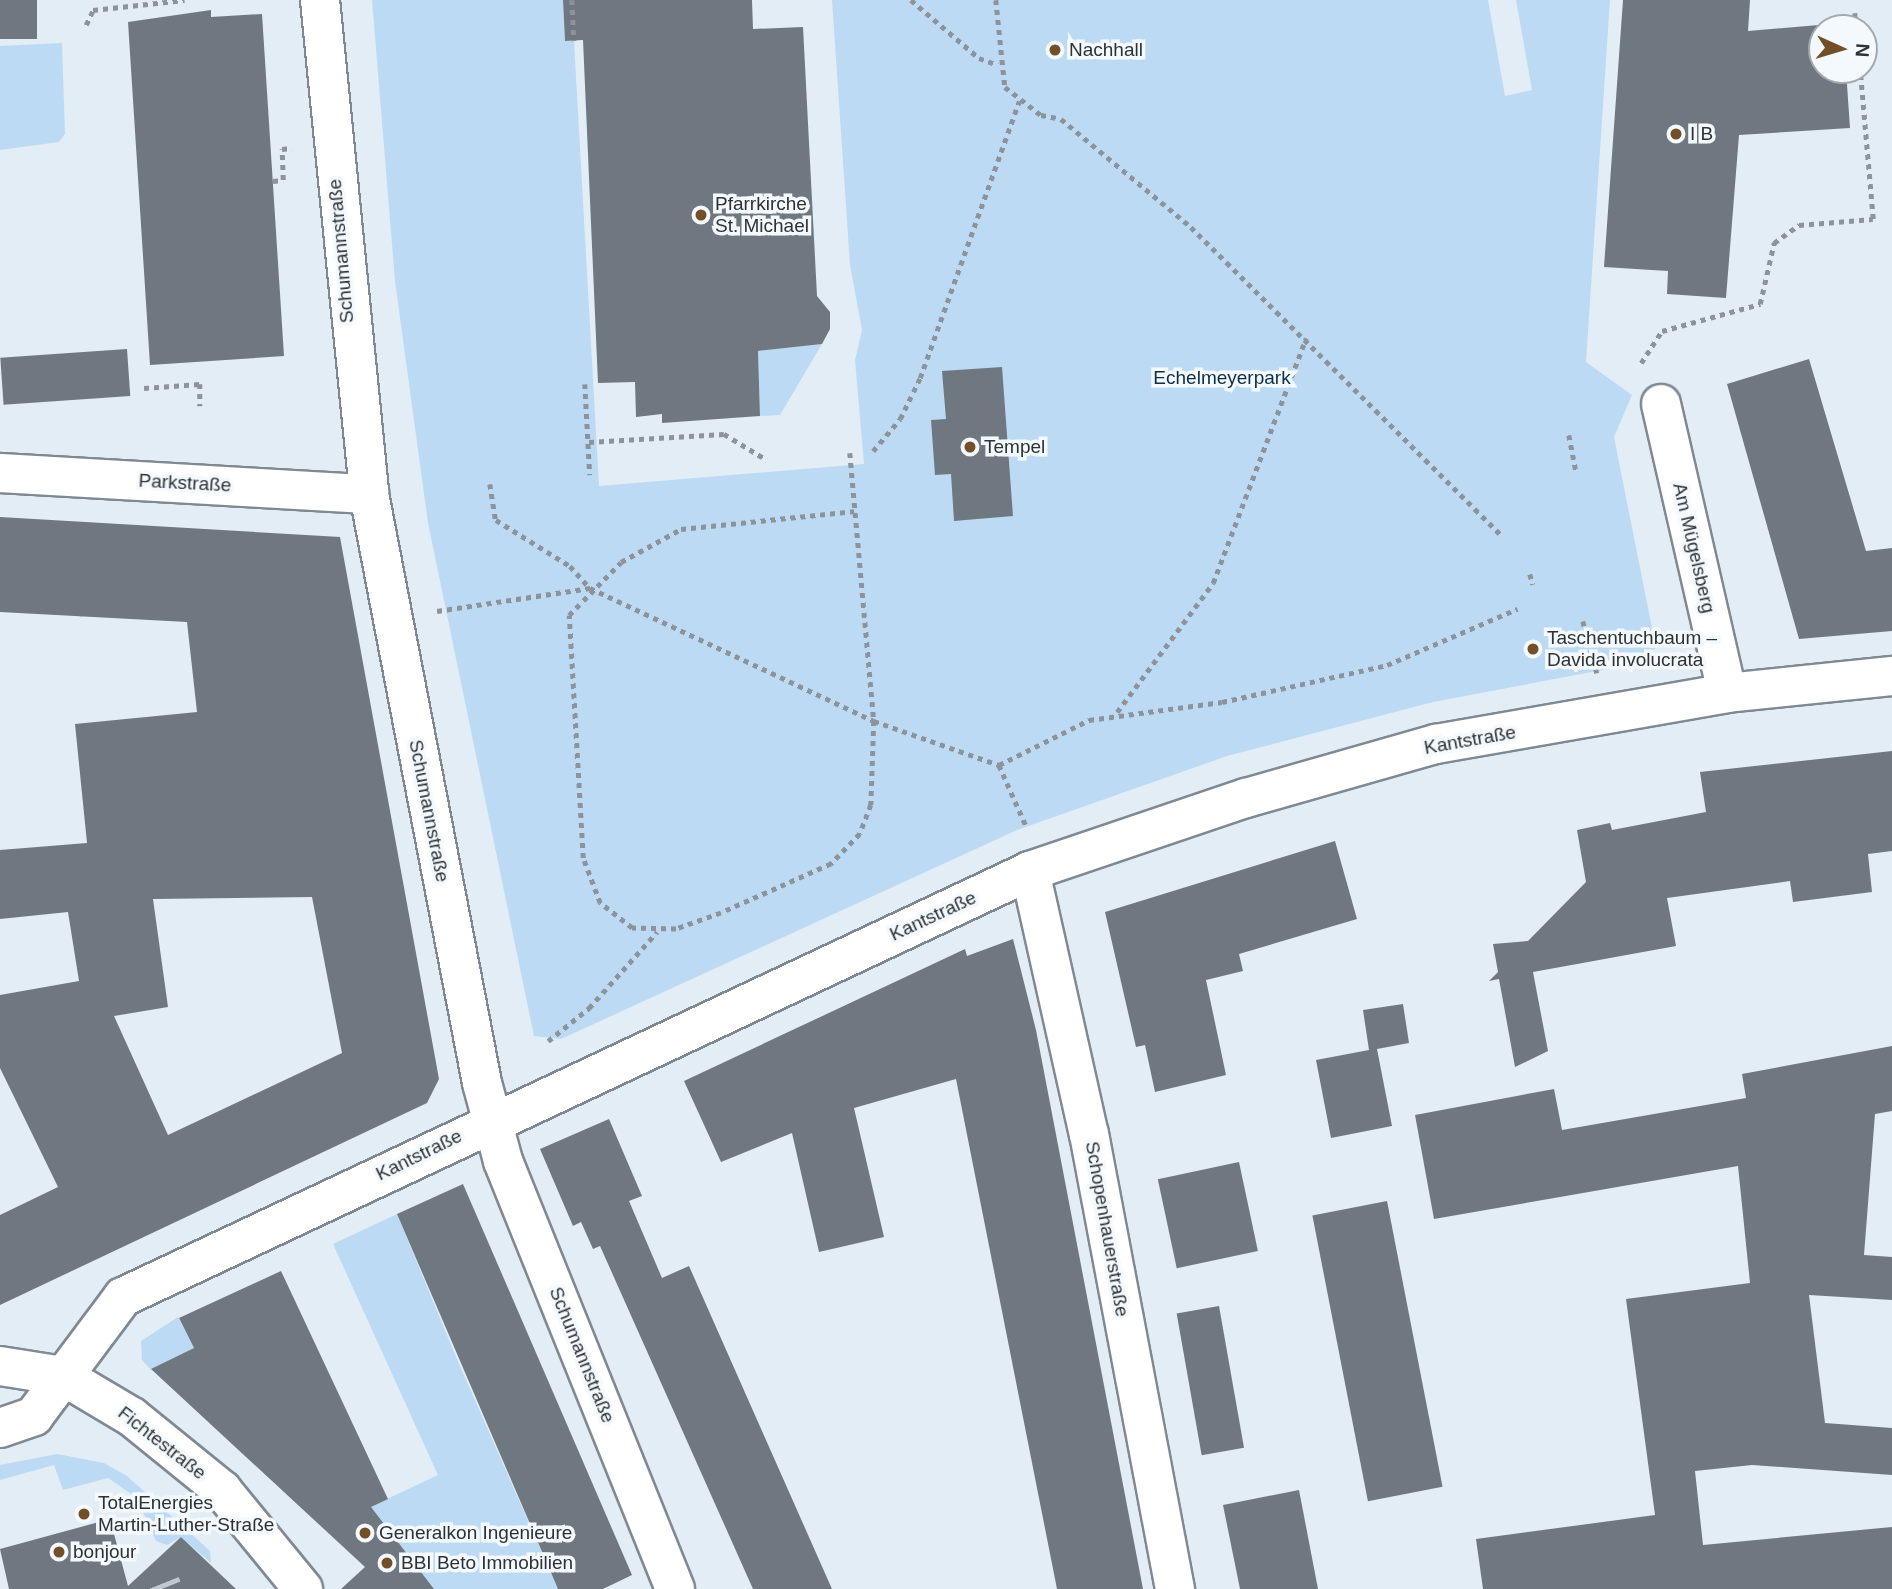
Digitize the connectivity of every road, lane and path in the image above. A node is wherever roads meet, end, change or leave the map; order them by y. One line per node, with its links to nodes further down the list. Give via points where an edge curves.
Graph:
1 (184, 0): 6 (path, via 93,10)
2 (320, 0): 28 (street, Schumannstraße)
3 (572, 0): 7 (path)
4 (911, 0): 8 (path, via 979,58)
5 (996, 0): 8 (path)
6 (86, 25)
7 (574, 41)
8 (998, 65): 10 (path, via 1005,87)
9 (1861, 84): 14 (path, via 1873,219 1799,225 1774,243 1760,304 1662,331)
10 (1019, 101): 13 (path, via 1071,128 1191,227); 21 (path, via 920,378 900,419)
11 (283, 166): 12 (path, via 283,180)
12 (273, 181)
13 (1306, 338): 30 (path); 40 (path, via 1213,583)
14 (1645, 356)
15 (585, 384): 20 (path)
16 (144, 388): 18 (path, via 200,384)
17 (1661, 404): 39 (street, Am Mügelsberg)
18 (200, 405)
19 (1569, 435): 24 (path)
20 (589, 442): 23 (path, via 724,434); 26 (path)
21 (873, 450)
22 (850, 453): 29 (path)
23 (766, 460)
24 (1576, 470)
25 (0, 473): 28 (street, Parkstraße)
26 (590, 475)
27 (491, 484): 33 (path, via 496,520 570,566)
28 (369, 494): 47 (street, Schumannstraße)
29 (854, 511): 33 (path, via 681,529 656,538); 41 (path)
30 (1501, 535)
31 (1530, 574): 32 (path)
32 (1533, 585)
33 (590, 587): 35 (path); 41 (path); 45 (path, via 569,615 567,642 583,858 600,903 632,928)
34 (1517, 609): 40 (path, via 1387,664 1222,702)
35 (444, 610)
36 (1583, 621): 37 (path)
37 (1590, 650)
38 (1892, 676): 39 (street, Kantstraße)
39 (1727, 693): 44 (street, Kantstraße, via 1436,744 1246,797)
40 (1117, 712): 42 (path)
41 (874, 721): 42 (path); 45 (path, via 871,805 860,834 831,864 721,913)
42 (999, 765): 43 (path)
43 (1027, 826)
44 (1030, 871): 47 (street, Kantstraße); 53 (street, Schopenhauerstraße, via 1089,1134)
45 (657, 931): 46 (path, via 589,1008)
46 (548, 1041)
47 (491, 1121): 49 (street, Kantstraße, via 123,1297); 52 (street, Schumannstraße)
48 (0, 1366): 49 (street, Fichtestraße)
49 (63, 1376): 50 (street, via 34,1416); 51 (street, Fichtestraße, via 132,1417 222,1490)
50 (0, 1428)
51 (303, 1589)
52 (675, 1589)
53 (1175, 1589)

